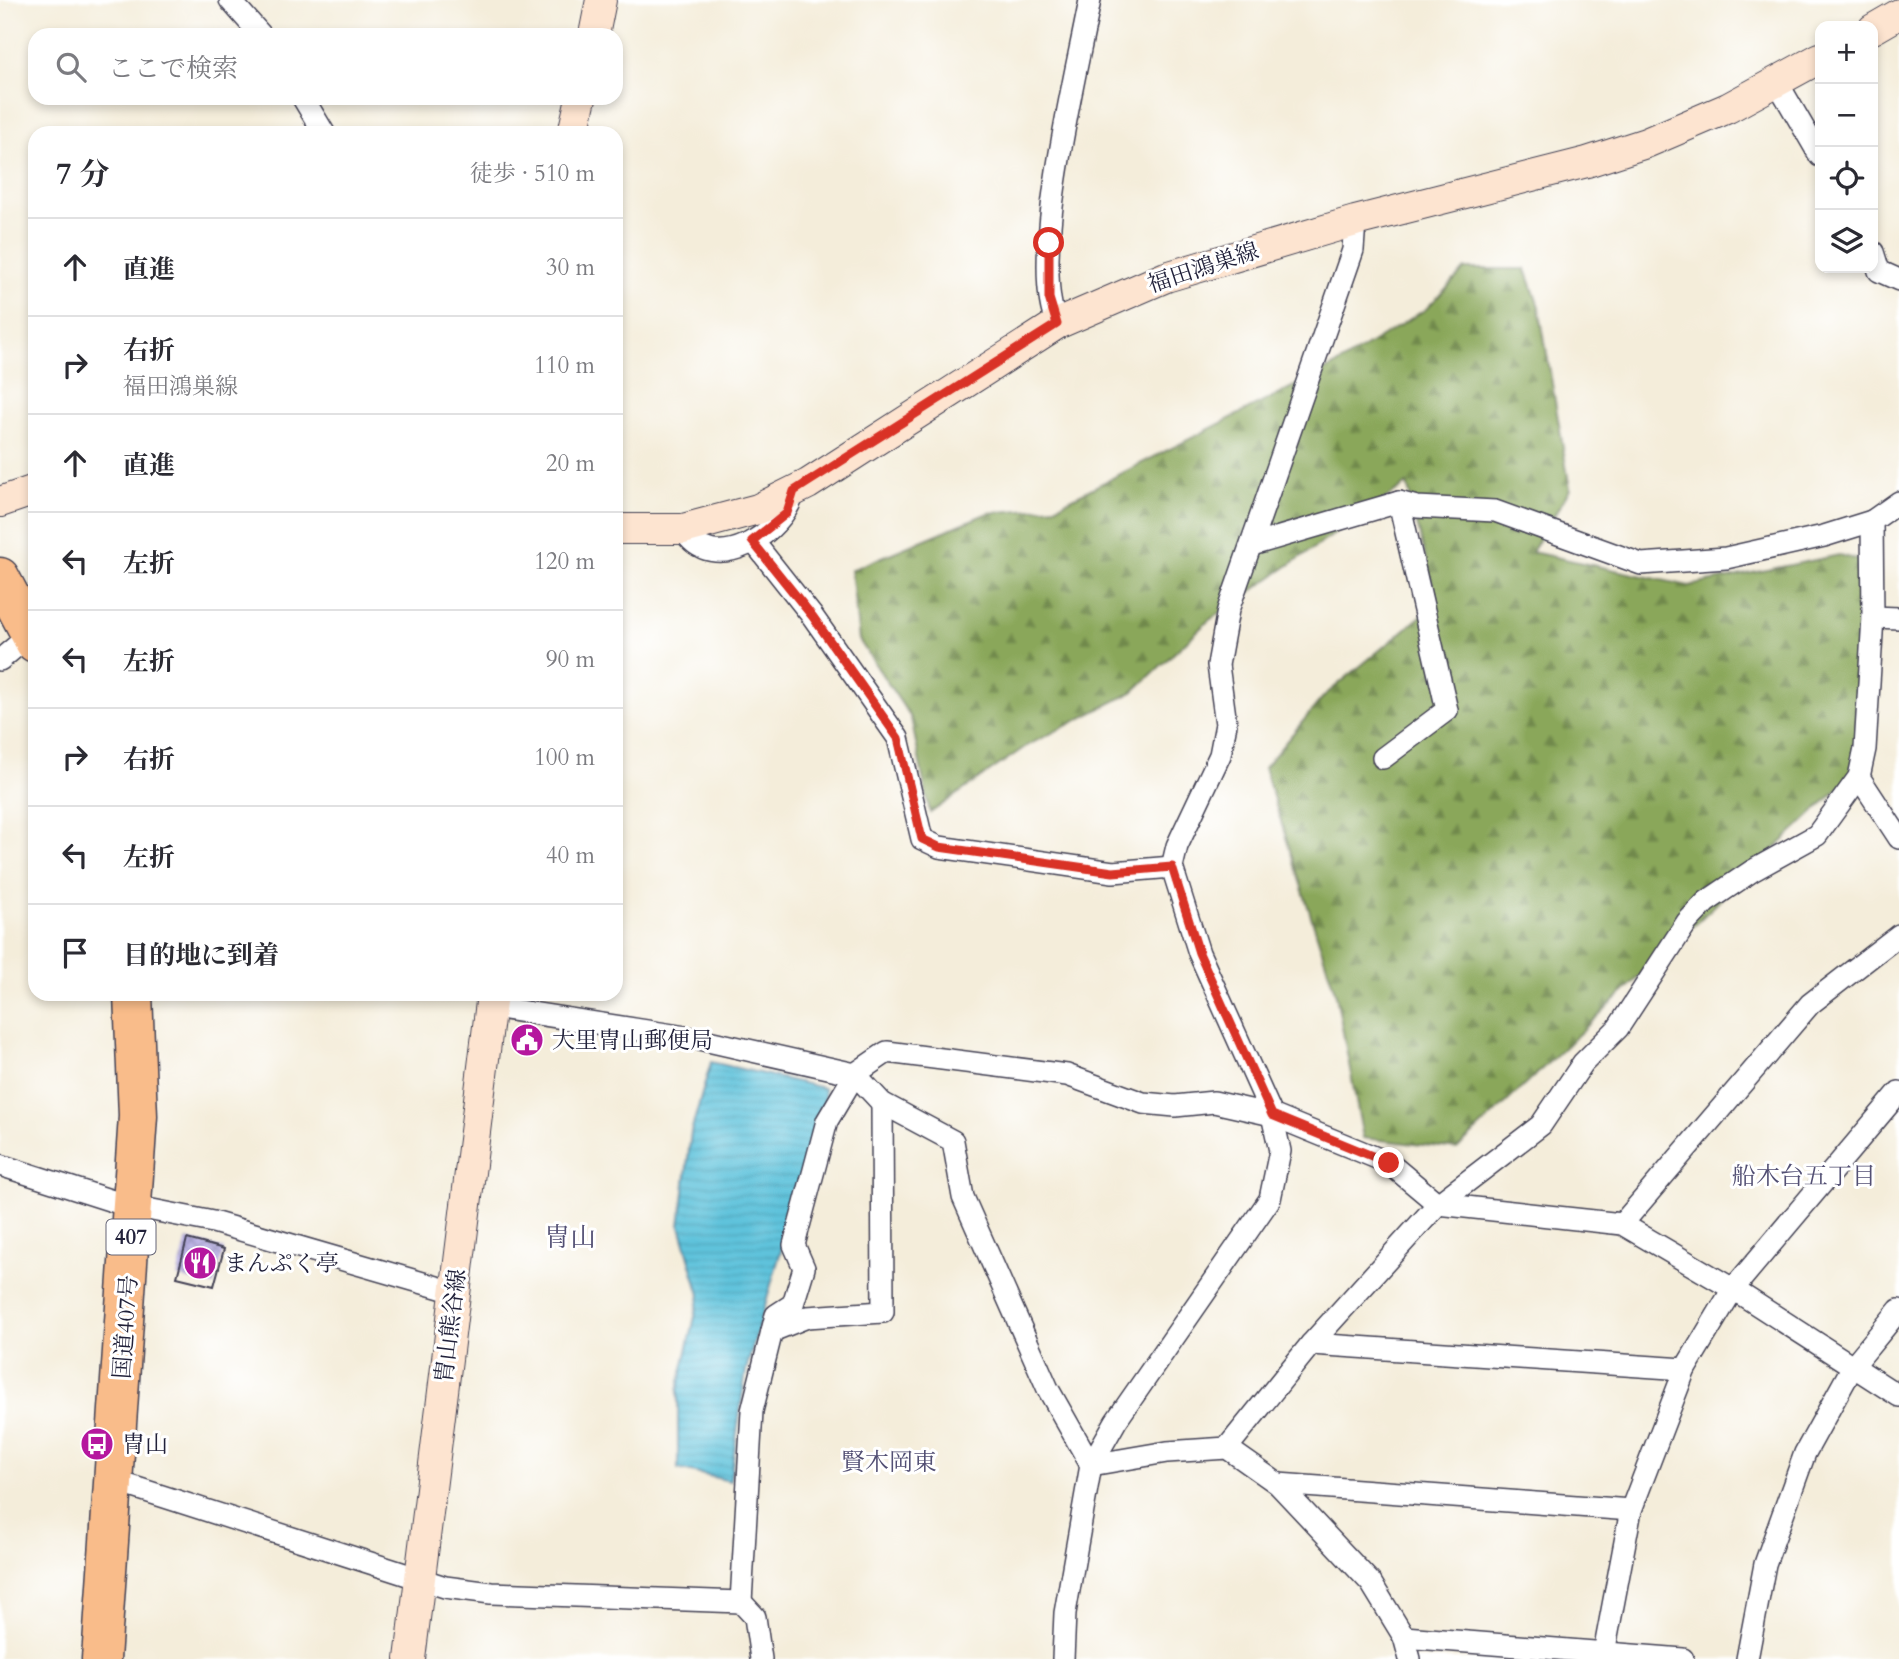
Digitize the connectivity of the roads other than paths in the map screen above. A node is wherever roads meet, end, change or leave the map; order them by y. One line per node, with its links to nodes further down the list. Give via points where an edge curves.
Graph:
1 (230, 0): 6 (street)
2 (601, 0): 7 (main road)
3 (1090, 0): 18 (street, via 1051,210 1049,298)
4 (1899, 15): 5 (main road)
5 (1878, 26)
6 (255, 28)
7 (595, 28)
8 (1815, 61): 9 (main road, 福田鴻巣線)
9 (1777, 82): 14 (street); 15 (main road, 福田鴻巣線, via 1704,120 1646,143)
10 (307, 105): 12 (street)
11 (579, 105): 13 (main road)
12 (320, 126)
13 (575, 126)
14 (1815, 147)
15 (1355, 221): 18 (main road, 福田鴻巣線, via 1166,277); 28 (street, via 1353,250)
16 (1878, 268): 17 (street)
17 (1899, 280)
18 (1057, 324): 19 (main road, 福田鴻巣線)
19 (794, 491): 25 (main road, 福田鴻巣線, via 758,509); 27 (street, via 787,513)
20 (28, 492): 21 (main road)
21 (0, 502)
22 (1399, 502): 24 (street, via 1495,511 1641,564 1726,558); 28 (street); 35 (street, via 1447,710)
23 (1899, 502): 24 (street)
24 (1872, 521): 30 (street)
25 (683, 529): 26 (main road, 福田鴻巣線); 27 (street, via 691,544 706,551 731,551)
26 (623, 530)
27 (752, 541): 38 (street, via 813,617 898,738 922,839 939,847 1071,868 1113,872)
28 (1252, 545): 38 (street, via 1228,610 1218,665 1226,724 1220,755 1177,846)
29 (0, 577): 32 (highway)
30 (1873, 617): 31 (street); 36 (street, via 1865,749)
31 (1899, 618)
32 (28, 629)
33 (28, 641): 34 (street)
34 (0, 660)
35 (1383, 758)
36 (1859, 777): 37 (street); 48 (street, via 1817,835 1706,902 1687,922 1618,1028 1583,1063 1541,1125)
37 (1899, 838)
38 (1172, 867): 46 (street, via 1199,953)
39 (1899, 935): 50 (street, via 1810,1004)
40 (133, 1001): 49 (highway, 国道407号 / 407, via 138,1116)
41 (492, 1001): 52 (main road, 胄山熊谷線)
42 (497, 1001): 43 (street)
43 (855, 1074): 45 (street); 46 (street, via 887,1052 1067,1075 1143,1103 1214,1102); 54 (street, via 827,1121 794,1245 804,1268 793,1304 776,1315)
44 (1899, 1092): 51 (street)
45 (882, 1103): 54 (street, via 883,1312 807,1317); 60 (street, via 953,1140 963,1197 1048,1389)
46 (1272, 1115): 48 (street, via 1389,1163); 60 (street, via 1280,1150 1270,1199 1116,1421)
47 (0, 1165): 49 (street)
48 (1438, 1204): 50 (street); 55 (street)
49 (133, 1206): 52 (street, via 213,1222); 61 (highway, 国道407号 / 407)
50 (1622, 1224): 51 (street)
51 (1733, 1289): 56 (street); 57 (street)
52 (454, 1292): 64 (main road, 胄山熊谷線)
53 (1899, 1310): 56 (street)
54 (772, 1331): 65 (street, via 752,1410)
55 (1311, 1344): 57 (street); 59 (street)
56 (1853, 1366): 58 (street); 74 (street, via 1805,1453 1769,1551)
57 (1685, 1369): 63 (street)
58 (1899, 1396)
59 (1227, 1448): 60 (street); 62 (street)
60 (1091, 1465): 71 (street, via 1065,1614)
61 (115, 1481): 64 (street); 68 (highway, 国道407号 / 407)
62 (1278, 1483): 63 (street); 66 (street, via 1371,1583)
63 (1631, 1510): 67 (street)
64 (421, 1581): 65 (street, via 491,1593); 69 (main road, 胄山熊谷線)
65 (741, 1602): 70 (street, via 755,1617)
66 (1404, 1637): 67 (street); 72 (street)
67 (1604, 1653): 73 (street)
68 (101, 1659)
69 (410, 1659)
70 (761, 1659)
71 (1063, 1659)
72 (1410, 1659)
73 (1683, 1659)
74 (1747, 1659)

